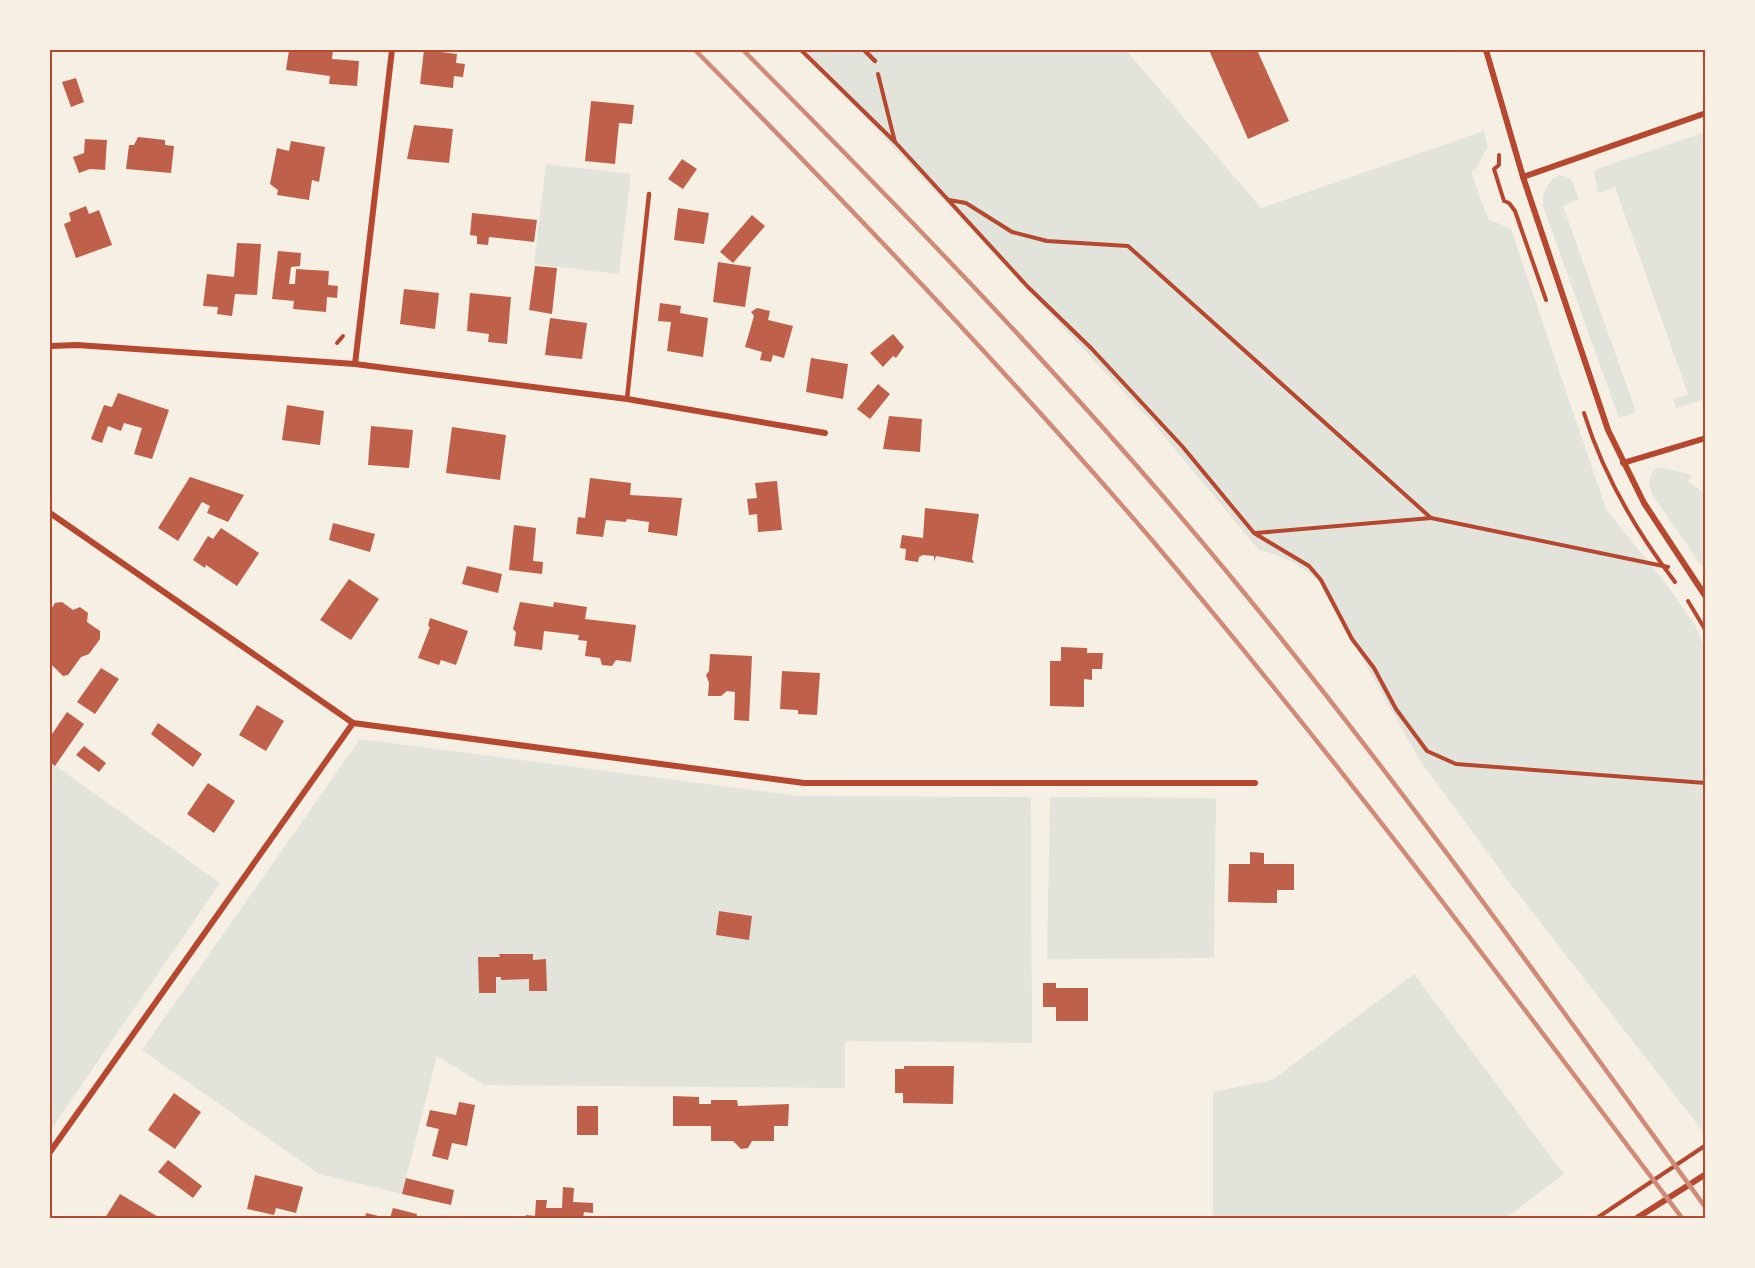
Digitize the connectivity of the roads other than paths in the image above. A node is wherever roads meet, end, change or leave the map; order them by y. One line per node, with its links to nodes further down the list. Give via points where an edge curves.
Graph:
1 (392, 50): 9 (street)
2 (864, 50): 4 (lane)
3 (1486, 50): 6 (street)
4 (875, 61)
5 (1706, 113): 6 (street)
6 (1523, 177): 13 (street, via 1608,430)
7 (649, 194): 10 (lane)
8 (50, 346): 9 (street)
9 (355, 364): 10 (street)
10 (627, 399): 11 (street)
11 (825, 434)
12 (1706, 438): 13 (street)
13 (1623, 463): 15 (street, via 1644,503)
14 (50, 513): 16 (street)
15 (1706, 597)
16 (353, 723): 17 (street, via 804,783); 18 (street)
17 (1255, 783)
18 (50, 1152)
19 (1706, 1174): 20 (street)
20 (1637, 1218)

